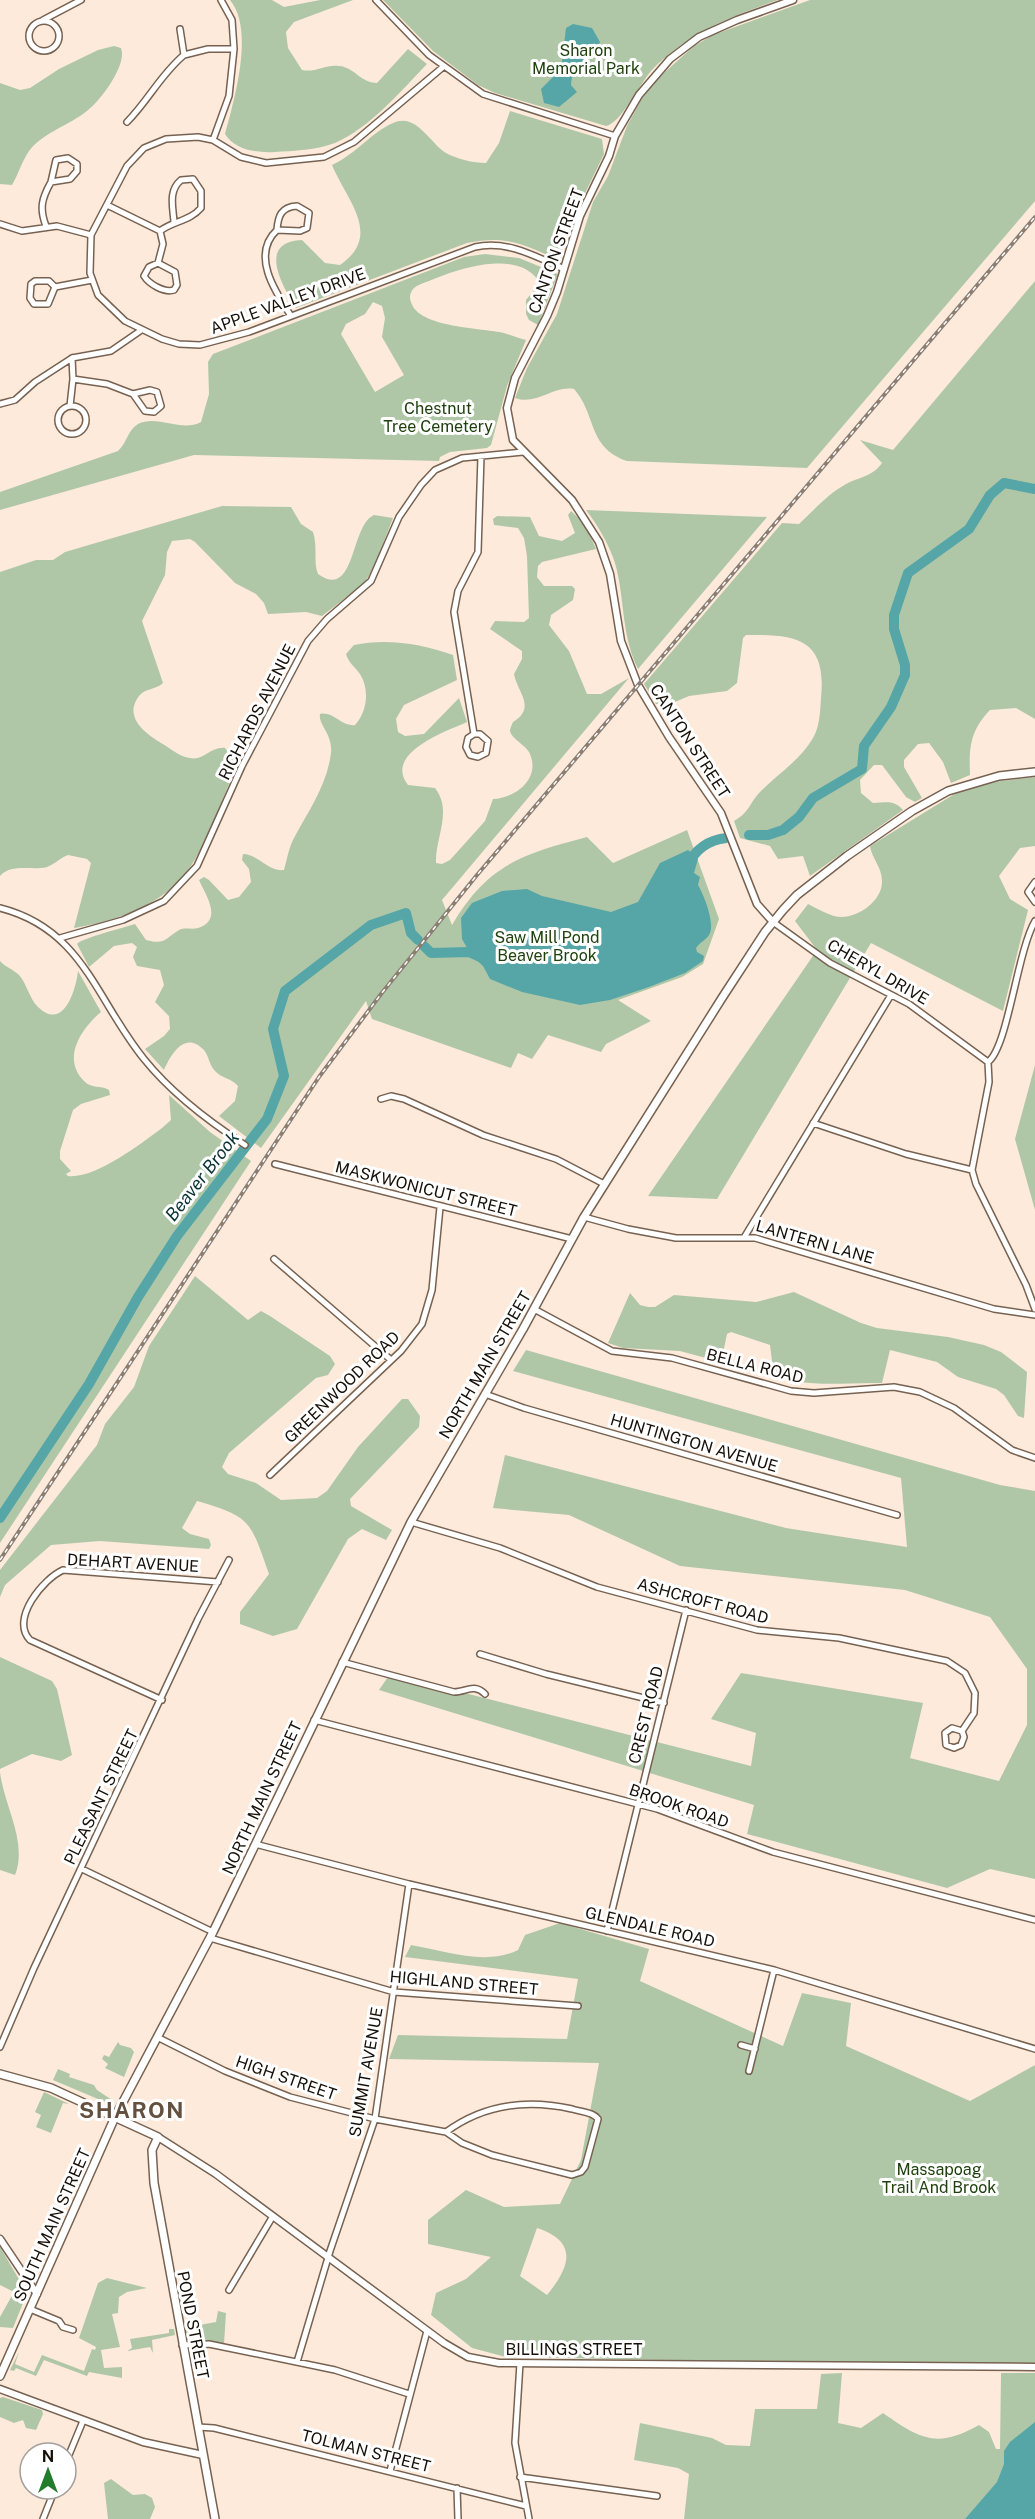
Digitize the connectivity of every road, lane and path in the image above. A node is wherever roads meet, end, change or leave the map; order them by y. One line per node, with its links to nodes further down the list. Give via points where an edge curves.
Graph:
1 (81, 0): 5 (street)
2 (221, 0): 7 (street, via 232,20)
3 (376, 0): 9 (street)
4 (793, 0): 11 (street, CANTON STREET, via 725,25 682,49 646,84)
5 (42, 21): 5 (street, via 55,25 59,34 58,43 47,51 38,50 29,40 31,28)
6 (180, 29): 8 (street)
7 (234, 48): 8 (street); 12 (street, via 229,96)
8 (184, 55): 10 (street)
9 (443, 67): 11 (street, via 493,99); 12 (street, APPLE VALLEY DRIVE, via 354,142 324,157 266,163 241,157)
10 (128, 122)
11 (615, 136): 22 (street, CANTON STREET, via 580,216)
12 (213, 140): 14 (street, APPLE VALLEY DRIVE, via 177,137 144,148 127,166)
13 (51, 182): 13 (street, via 70,179 77,164 68,158 56,160); 17 (street, via 42,198)
14 (107, 205): 19 (street); 20 (street, APPLE VALLEY DRIVE)
15 (174, 222): 15 (street, via 193,216 202,205 201,191 193,179 182,180 174,187); 19 (street)
16 (0, 224): 17 (street, via 22,231)
17 (46, 226): 20 (street)
18 (277, 230): 18 (street, via 280,214 286,208 297,206 309,213 304,230); 25 (street, via 267,247 266,267)
19 (160, 231): 21 (street, via 163,244)
20 (91, 235): 23 (street, APPLE VALLEY DRIVE, via 88,251)
21 (159, 262): 21 (street, via 175,272 174,290 168,291 145,279 146,270)
22 (564, 269): 25 (street, APPLE VALLEY DRIVE, via 516,248 478,246); 32 (street, CANTON STREET, via 547,316 515,378 507,408 509,430)
23 (92, 280): 24 (street); 26 (street, APPLE VALLEY DRIVE, via 109,308)
24 (55, 287): 24 (street, via 48,304 34,304 30,298 35,281 49,281)
25 (291, 316): 26 (street, APPLE VALLEY DRIVE, via 200,345 179,344)
26 (140, 331): 27 (street, via 111,351)
27 (72, 358): 28 (street); 30 (street, via 15,400)
28 (73, 378): 29 (street, via 107,384); 31 (street)
29 (132, 394): 29 (street, via 145,411 154,412 161,406 157,392)
30 (0, 404)
31 (70, 406): 31 (street, via 57,418 61,429 77,434 84,429 86,420 83,412)
32 (523, 452): 33 (street, RICHARDS AVENUE); 40 (street, CANTON STREET, via 572,500 599,542 610,574 621,642 638,685 721,813 757,904)
33 (480, 456): 34 (street, via 478,552 458,591 454,612); 41 (street, RICHARDS AVENUE, via 451,462 435,470 421,484 399,517 371,581 327,619 308,642 242,766 197,866 184,881 164,901 123,920)
34 (474, 734): 34 (street, via 468,738 466,747 470,755 478,757 486,753 488,741)
35 (1035, 772): 40 (main road, NORTH MAIN STREET, via 970,783 932,798 847,856 797,896)
36 (1035, 882): 37 (street, via 1028,892)
37 (1035, 902)
38 (0, 908): 41 (street, via 35,921)
39 (1035, 921): 43 (street, via 1021,954 999,1048)
40 (773, 922): 42 (street, CHERYL DRIVE, via 830,963); 49 (main road, NORTH MAIN STREET)
41 (60, 938): 46 (street, via 155,1072 201,1115)
42 (891, 995): 43 (street, CHERYL DRIVE, via 982,1054); 45 (street)
43 (988, 1062): 48 (street, via 989,1082)
44 (381, 1099): 49 (street, via 404,1099 483,1135 556,1159)
45 (813, 1123): 48 (street, via 906,1154); 52 (street)
46 (245, 1145)
47 (275, 1164): 50 (street, MASKWONICUT STREET)
48 (972, 1170): 56 (street)
49 (604, 1184): 51 (main road, NORTH MAIN STREET)
50 (440, 1207): 53 (street, MASKWONICUT STREET); 58 (street, GREENWOOD ROAD, via 426,1315 416,1333)
51 (584, 1217): 52 (street, LANTERN LANE, via 676,1238); 53 (main road, NORTH MAIN STREET)
52 (745, 1236): 57 (street, LANTERN LANE, via 994,1308)
53 (572, 1239): 55 (main road, NORTH MAIN STREET)
54 (274, 1259): 58 (street)
55 (534, 1309): 59 (main road, NORTH MAIN STREET); 60 (street, BELLA ROAD, via 612,1352 672,1358 791,1391 894,1387 920,1392 954,1408 1012,1450)
56 (1035, 1309)
57 (1035, 1315)
58 (391, 1359): 61 (street, GREENWOOD ROAD)
59 (485, 1394): 62 (street, HUNTINGTON AVENUE); 63 (main road, NORTH MAIN STREET)
60 (1035, 1458)
61 (270, 1475)
62 (897, 1515)
63 (411, 1522): 66 (street, ASHCROFT ROAD, via 501,1548 597,1587); 68 (main road, NORTH MAIN STREET)
64 (229, 1560): 65 (street, PLEASANT STREET)
65 (218, 1582): 70 (street, PLEASANT STREET); 70 (street, DEHART AVENUE, via 63,1570 40,1589 25,1614 24,1630 33,1642)
66 (686, 1610): 71 (street, CREST ROAD); 73 (street, ASHCROFT ROAD, via 757,1630 856,1641 954,1663 969,1679 976,1700 972,1718)
67 (480, 1654): 71 (street)
68 (342, 1662): 69 (street, via 454,1692 475,1688); 72 (main road, NORTH MAIN STREET)
69 (485, 1694)
70 (162, 1700): 76 (street, PLEASANT STREET)
71 (664, 1703): 74 (street, CREST ROAD)
72 (314, 1720): 74 (street, BROOK ROAD); 75 (main road, NORTH MAIN STREET)
73 (962, 1731)
74 (638, 1804): 78 (street, BROOK ROAD, via 772,1852); 79 (street, CREST ROAD)
75 (255, 1844): 77 (street, GLENDALE ROAD); 80 (main road, NORTH MAIN STREET)
76 (82, 1869): 80 (street, HIGHLAND STREET); 86 (street, PLEASANT STREET)
77 (409, 1884): 79 (street, GLENDALE ROAD); 82 (street, SUMMIT AVENUE)
78 (1035, 1920)
79 (607, 1931): 81 (street, GLENDALE ROAD)
80 (211, 1935): 82 (street, HIGHLAND STREET); 84 (main road, NORTH MAIN STREET)
81 (774, 1970): 87 (street); 88 (street, GLENDALE ROAD)
82 (394, 1992): 83 (street, HIGHLAND STREET); 92 (street, SUMMIT AVENUE)
83 (578, 2006)
84 (157, 2037): 91 (main road, NORTH MAIN STREET); 92 (street, HIGH STREET, via 265,2088)
85 (741, 2045): 87 (street)
86 (0, 2047)
87 (755, 2049): 89 (street)
88 (1035, 2049)
89 (749, 2071)
90 (0, 2074): 91 (main road, via 51,2088)
91 (115, 2117): 94 (main road); 99 (main road, SOUTH MAIN STREET)
92 (375, 2119): 93 (street, HIGH STREET); 97 (street, SUMMIT AVENUE)
93 (446, 2132): 93 (street, HIGH STREET, via 477,2114 504,2105 566,2108 596,2116 598,2123 585,2167 574,2175 492,2155)
94 (158, 2137): 95 (street, BILLINGS STREET); 103 (main road, POND STREET, via 152,2149 152,2169)
95 (273, 2216): 97 (street, BILLINGS STREET); 98 (street)
96 (0, 2239): 99 (street)
97 (328, 2256): 102 (street, BILLINGS STREET); 104 (street, SUMMIT AVENUE)
98 (229, 2290)
99 (37, 2294): 100 (main road, SOUTH MAIN STREET)
100 (30, 2309): 101 (street); 107 (main road, SOUTH MAIN STREET)
101 (73, 2330)
102 (428, 2331): 105 (street, BILLINGS STREET, via 474,2360); 109 (street)
103 (182, 2345): 104 (street, via 206,2344); 111 (main road, POND STREET)
104 (297, 2362): 109 (street, via 351,2374)
105 (520, 2362): 106 (street, BILLINGS STREET); 115 (street, via 515,2443)
106 (1035, 2367)
107 (0, 2376)
108 (0, 2389): 110 (street)
109 (409, 2394): 114 (street)
110 (83, 2421): 112 (street); 113 (street, via 147,2444)
111 (198, 2427): 113 (main road, POND STREET); 114 (street, TOLMAN STREET)
112 (75, 2441)
113 (203, 2455): 121 (main road, POND STREET)
114 (390, 2471): 116 (street, TOLMAN STREET)
115 (520, 2477): 117 (street); 119 (street)
116 (457, 2488): 119 (street, TOLMAN STREET); 122 (street)
117 (657, 2496)
118 (50, 2501): 120 (street)
119 (526, 2505): 123 (street)
120 (43, 2519)
121 (215, 2519)
122 (458, 2519)
123 (529, 2519)

